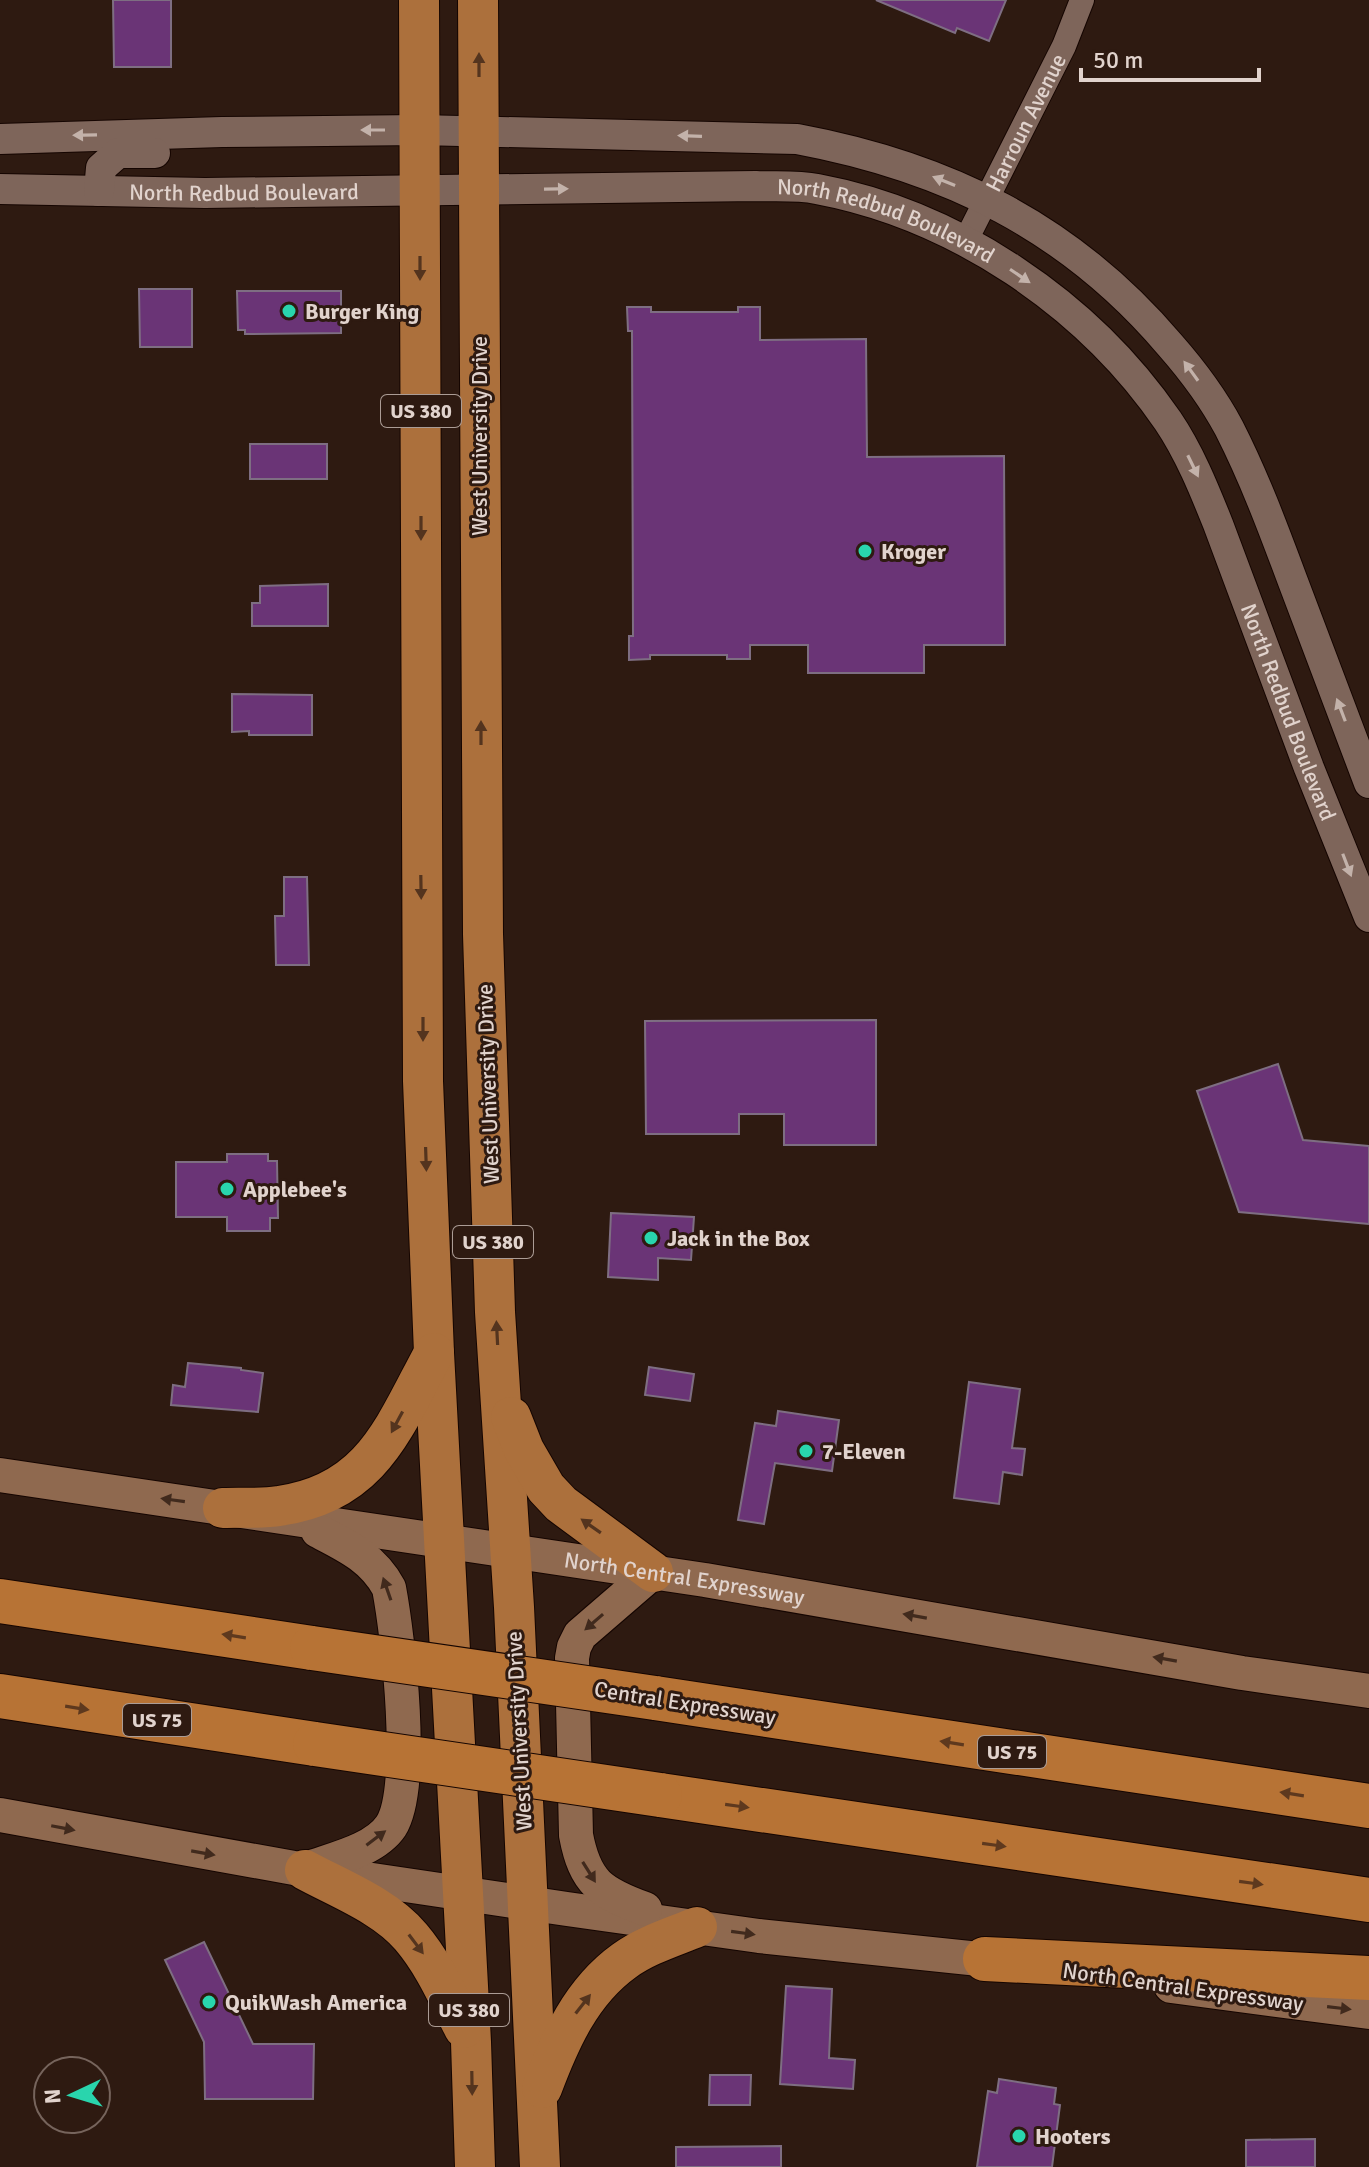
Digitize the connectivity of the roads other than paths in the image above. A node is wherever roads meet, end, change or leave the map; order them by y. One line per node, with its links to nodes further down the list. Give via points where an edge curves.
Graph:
1 (419, 0): 4 (highway, US 380)
2 (478, 0): 6 (highway, West University Drive / US 380, one-way to 2)
3 (1082, 0): 12 (street, Harroun Avenue)
4 (420, 130): 5 (street, one-way to 5); 6 (street); 10 (highway, US 380)
5 (270, 131): 7 (street, one-way to 7); 11 (street, via 202,152 118,153 101,168)
6 (479, 131): 9 (highway, West University Drive / US 380); 12 (street, one-way to 6, via 855,150 797,139)
7 (0, 139)
8 (0, 189): 11 (street, North Redbud Boulevard)
9 (478, 189): 10 (street, North Redbud Boulevard); 13 (street, North Redbud Boulevard, one-way to 13, via 813,188 910,214); 17 (highway, West University Drive / US 380, one-way to 9, via 483,934)
10 (421, 190): 11 (street, North Redbud Boulevard); 16 (highway, US 380, one-way to 16, via 423,1081)
11 (99, 191)
12 (986, 198): 13 (street, Harroun Avenue); 14 (street, one-way to 12, via 1259,494 1213,402 1186,364 1093,267)
13 (965, 242): 15 (street, North Redbud Boulevard, one-way to 15, via 1072,315 1168,421 1203,486)
14 (1369, 783)
15 (1369, 917)
16 (434, 1353): 19 (highway, one-way to 19, via 389,1436 350,1479 301,1501); 21 (highway, US 380)
17 (500, 1391): 22 (highway, West University Drive / US 380); 23 (highway, one-way to 17, via 546,1488)
18 (0, 1475): 19 (main road, North Central Expressway, one-way to 18)
19 (223, 1508): 20 (main road, North Central Expressway)
20 (292, 1518): 21 (main road, North Central Expressway); 29 (main road, one-way to 20, via 363,1847 390,1826 405,1772 389,1588 369,1560)
21 (444, 1540): 22 (main road, North Central Expressway); 30 (highway, US 380)
22 (509, 1551): 23 (main road, North Central Expressway); 32 (highway, West University Drive / US 380)
23 (653, 1572): 25 (main road, North Central Expressway, one-way to 23); 33 (main road, one-way to 33, via 589,1626 574,1647 576,1835 588,1872 607,1893)
24 (0, 1601): 27 (highway, Central Expressway / US 75, one-way to 24, bridge)
25 (1369, 1691)
26 (0, 1696): 31 (highway, US 75, one-way to 31, bridge)
27 (1369, 1806)
28 (0, 1815): 29 (main road, North Central Expressway, one-way to 29)
29 (305, 1870): 30 (main road, North Central Expressway); 37 (highway, one-way to 37, via 383,1912 410,1936 435,1970)
30 (463, 1893): 32 (main road, North Central Expressway); 37 (highway, US 380)
31 (1369, 1900)
32 (527, 1903): 33 (main road, North Central Expressway); 38 (highway, West University Drive / US 380)
33 (697, 1927): 34 (main road, North Central Expressway, one-way to 34); 38 (highway, one-way to 33, via 559,2042 601,1982 627,1959)
34 (985, 1959): 35 (highway); 36 (main road, North Central Expressway, one-way to 36)
35 (1369, 1978)
36 (1369, 2012)
37 (471, 2042): 39 (highway, US 380, one-way to 39)
38 (538, 2099): 40 (highway, West University Drive / US 380)
39 (475, 2167)
40 (540, 2167)

